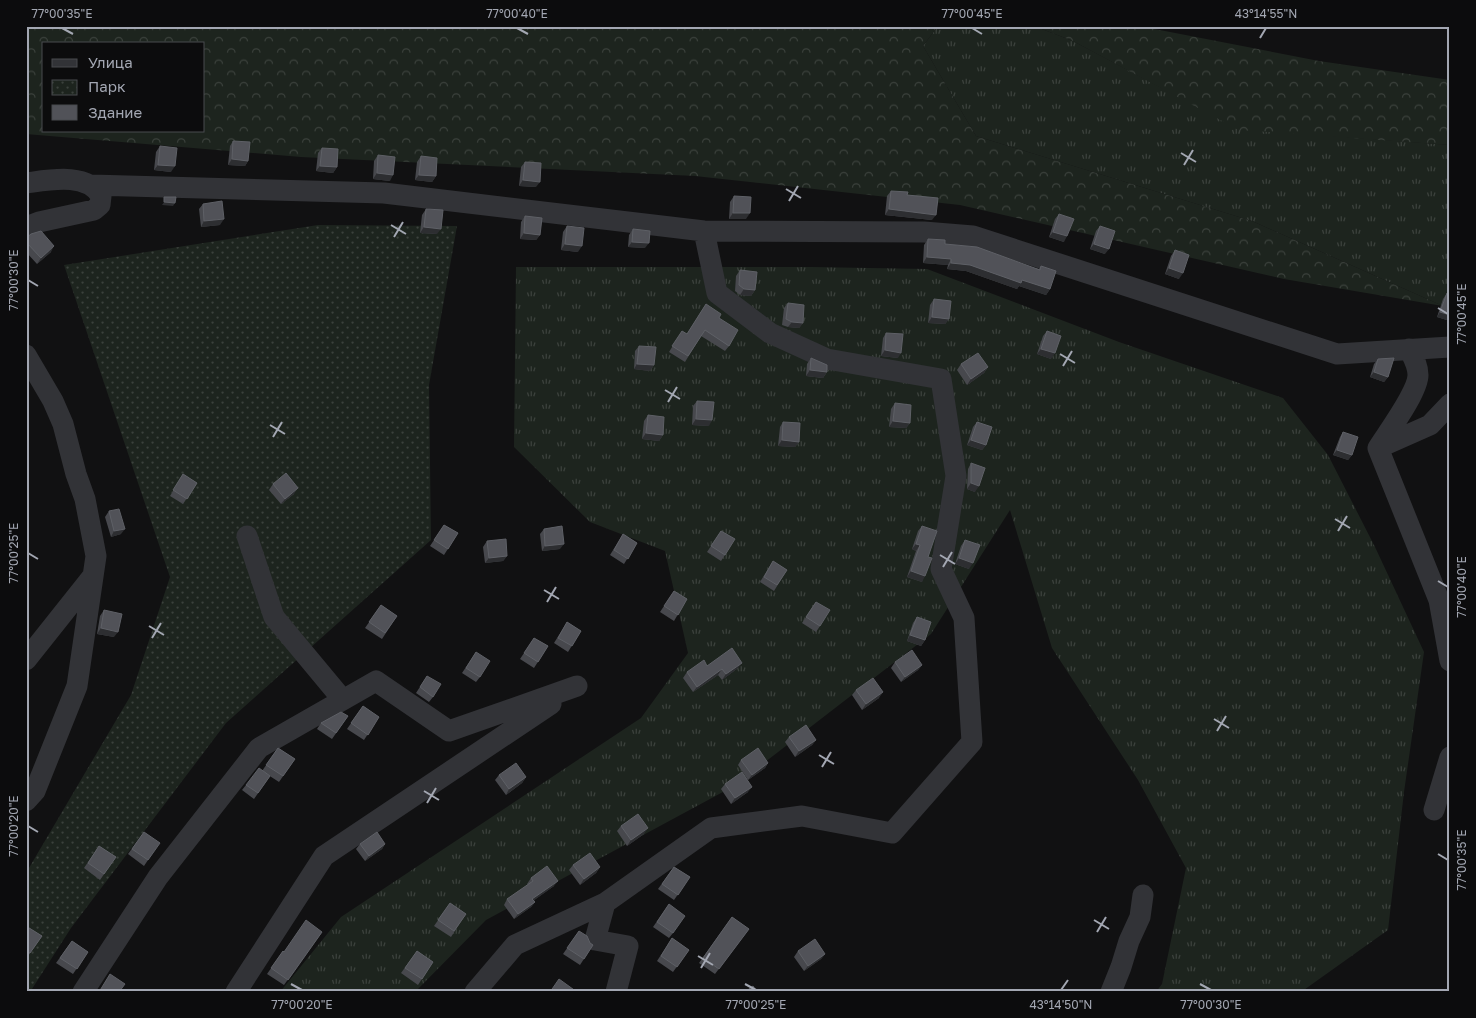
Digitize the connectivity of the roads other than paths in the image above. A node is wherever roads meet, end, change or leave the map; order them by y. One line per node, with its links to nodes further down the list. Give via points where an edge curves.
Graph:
1 (26, 183): 2 (lane, via 62,178)
2 (91, 185): 3 (lane, via 101,196 100,205 94,210); 4 (lane, via 384,193)
3 (26, 227)
4 (704, 231): 6 (lane, via 924,232 973,236 1337,354); 19 (lane, via 717,293 770,334 827,359 941,379 956,476 941,569 964,618 972,742 892,833 802,816 710,828)
5 (1450, 347): 6 (lane)
6 (1409, 348): 9 (lane, via 1418,377 1408,403)
7 (26, 355): 11 (lane, via 63,424 87,508 96,556)
8 (1450, 404): 9 (lane, via 1430,425)
9 (1378, 448): 13 (lane, via 1438,600)
10 (247, 536): 14 (lane, via 274,618)
11 (94, 575): 12 (lane); 16 (lane, via 77,686 35,792)
12 (26, 660)
13 (1450, 661)
14 (343, 700): 20 (lane, via 259,748 158,877); 21 (lane, via 376,681 449,731 577,686 324,856)
15 (1450, 757): 17 (lane)
16 (26, 801)
17 (1434, 810)
18 (1143, 895): 24 (lane, via 1140,917)
19 (605, 903): 22 (lane, via 515,945); 23 (lane, via 595,940 628,946)
20 (83, 992)
21 (236, 992)
22 (475, 992)
23 (616, 992)
24 (1111, 992)

